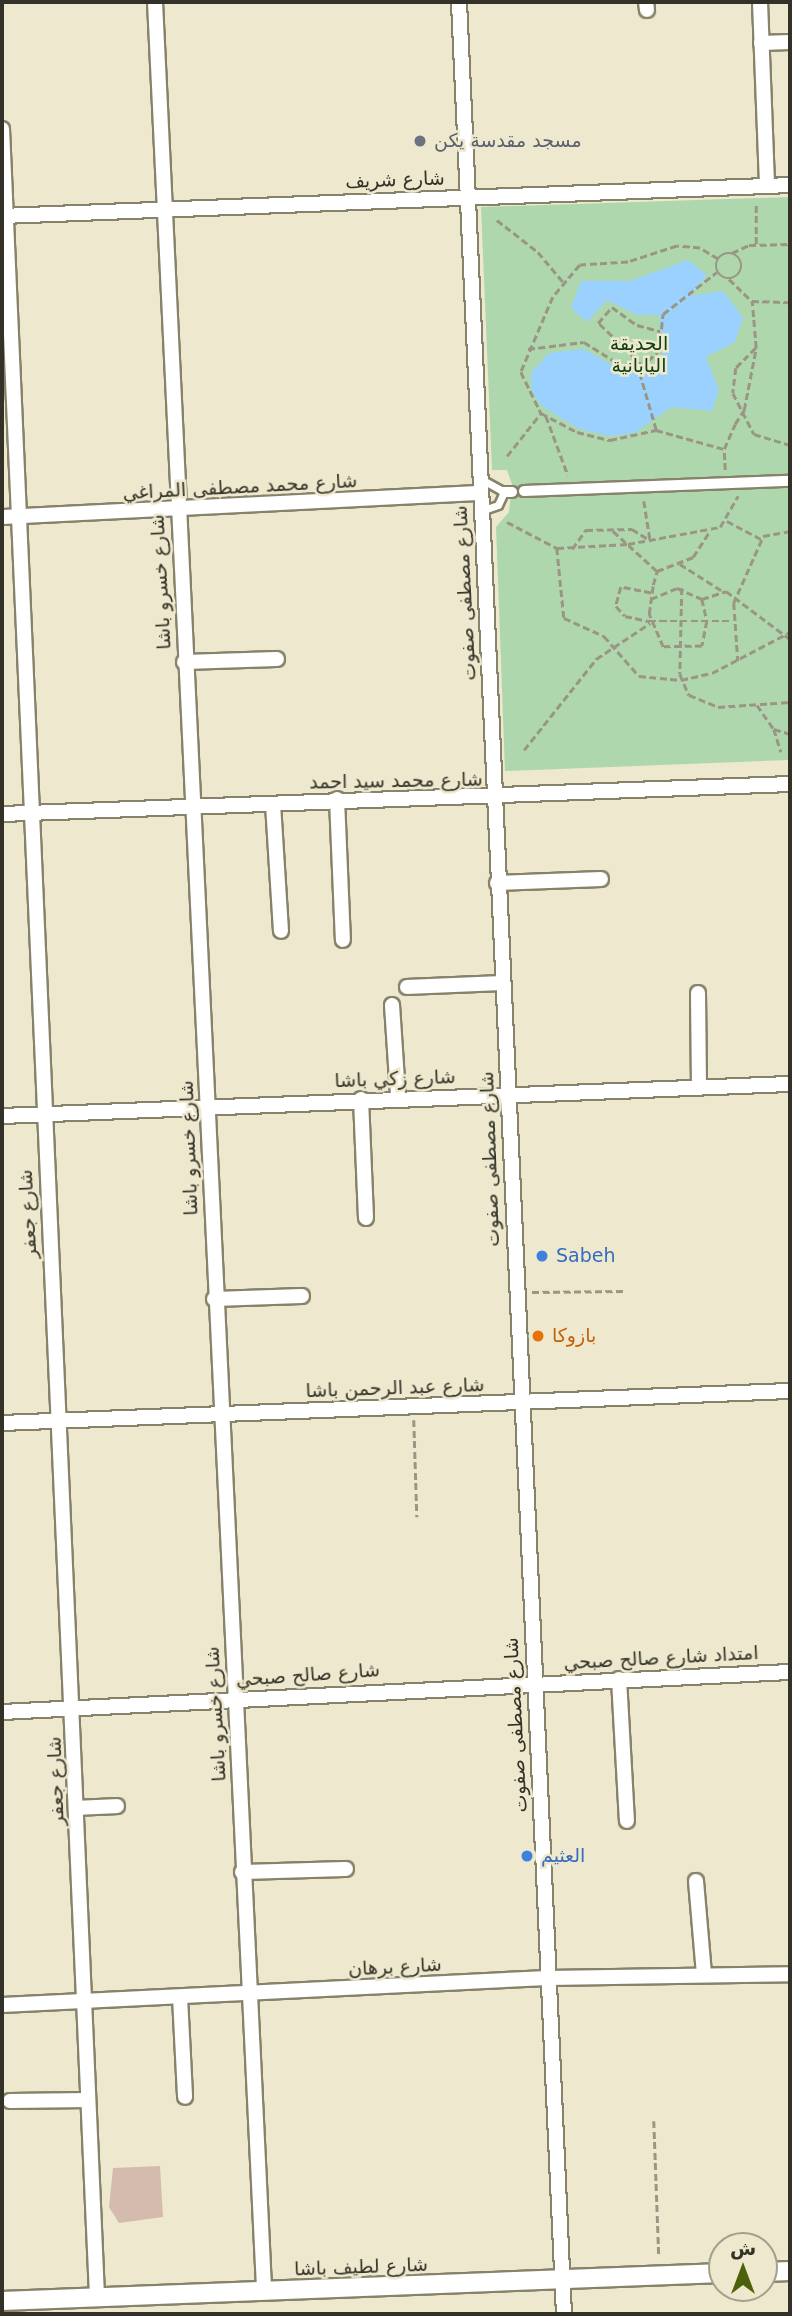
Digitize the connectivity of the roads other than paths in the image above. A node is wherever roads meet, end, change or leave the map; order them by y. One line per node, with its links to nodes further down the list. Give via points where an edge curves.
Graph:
1 (155, 2): 10 (street, شارع خسرو باشا)
2 (459, 2): 9 (street, شارع مصطفى صفوت)
3 (760, 2): 5 (street)
4 (790, 42): 5 (street)
5 (761, 43): 8 (street)
6 (2, 129): 11 (street, شارع جعفر)
7 (790, 185): 8 (street, شارع شريف)
8 (767, 186): 9 (street, شارع شريف)
9 (470, 196): 10 (street, شارع شريف); 13 (street, شارع مصطفى صفوت)
10 (164, 209): 11 (street, شارع شريف); 15 (street, شارع خسرو باشا)
11 (4, 216): 17 (street, شارع جعفر)
12 (790, 481): 14 (street)
13 (480, 486): 15 (street, شارع محمد مصطفى المراغي); 16 (street, شارع مصطفى صفوت); 16 (lane, via 497,483 508,492 498,505)
14 (524, 491)
15 (176, 511): 17 (street, شارع محمد مصطفى المراغي); 20 (street, شارع خسرو باشا)
16 (481, 512): 22 (street, شارع مصطفى صفوت)
17 (19, 516): 18 (street, شارع محمد مصطفى المراغي); 27 (street, شارع جعفر)
18 (2, 517)
19 (277, 659): 20 (street)
20 (184, 662): 25 (street, شارع خسرو باشا)
21 (790, 784): 22 (street, شارع محمد سيد احمد)
22 (494, 798): 23 (street, شارع محمد سيد احمد); 29 (street, شارع مصطفى صفوت)
23 (337, 799): 24 (street, شارع محمد سيد احمد); 31 (street)
24 (273, 804): 25 (street, شارع محمد سيد احمد); 30 (street)
25 (191, 808): 27 (street, شارع محمد سيد احمد); 41 (street, شارع خسرو باشا)
26 (2, 814): 27 (street, شارع محمد سيد احمد)
27 (31, 814): 42 (street, شارع جعفر)
28 (601, 879): 29 (street)
29 (496, 883): 32 (street, شارع مصطفى صفوت)
30 (281, 931)
31 (343, 940)
32 (501, 983): 33 (street); 38 (street, شارع مصطفى صفوت)
33 (407, 986)
34 (698, 993): 37 (street)
35 (392, 1005): 39 (street)
36 (790, 1084): 37 (street, شارع زكي باشا)
37 (699, 1088): 38 (street, شارع زكي باشا)
38 (507, 1095): 39 (street, شارع زكي باشا); 48 (street, شارع مصطفى صفوت)
39 (398, 1096): 40 (street, شارع زكي باشا)
40 (361, 1099): 41 (street, شارع زكي باشا); 44 (street)
41 (208, 1109): 42 (street, شارع زكي باشا); 46 (street, شارع خسرو باشا)
42 (43, 1115): 43 (street, شارع زكي باشا); 50 (street, شارع جعفر)
43 (2, 1116)
44 (366, 1218)
45 (302, 1296): 46 (street)
46 (214, 1299): 49 (street, شارع خسرو باشا)
47 (790, 1391): 48 (street, شارع عبد الرحمن باشا)
48 (520, 1402): 49 (street, شارع عبد الرحمن باشا); 54 (street, شارع مصطفى صفوت)
49 (221, 1414): 50 (street, شارع عبد الرحمن باشا); 55 (street, شارع خسرو باشا)
50 (57, 1420): 51 (street, شارع عبد الرحمن باشا); 56 (street, شارع جعفر)
51 (2, 1423)
52 (790, 1672): 53 (street, امتداد شارع صالح صبحي)
53 (619, 1679): 54 (street, امتداد شارع صالح صبحي); 60 (street)
54 (533, 1684): 55 (street, شارع صالح صبحي); 66 (street, شارع مصطفى صفوت)
55 (235, 1699): 56 (street, شارع صالح صبحي); 62 (street, شارع خسرو باشا)
56 (72, 1709): 57 (street, شارع صالح صبحي); 59 (street, شارع جعفر)
57 (2, 1712)
58 (117, 1806): 59 (street)
59 (76, 1808): 69 (street, شارع جعفر)
60 (627, 1821)
61 (346, 1869): 62 (street)
62 (242, 1872): 67 (street, شارع خسرو باشا)
63 (696, 1881): 65 (street)
64 (790, 1974): 65 (street, شارع برهان)
65 (704, 1975): 66 (street, شارع برهان)
66 (547, 1978): 67 (street, شارع برهان); 75 (street, شارع مصطفى صفوت)
67 (249, 1994): 68 (street, شارع برهان); 76 (street, شارع خسرو باشا)
68 (180, 1997): 69 (street, شارع برهان); 71 (street)
69 (84, 2003): 70 (street, شارع برهان); 72 (street, شارع جعفر)
70 (2, 2005)
71 (185, 2096)
72 (88, 2100): 73 (street); 77 (street, شارع جعفر)
73 (10, 2101)
74 (708, 2274): 75 (street, شارع لطيف باشا)
75 (562, 2281): 76 (street, شارع لطيف باشا); 79 (street, شارع مصطفى صفوت)
76 (264, 2292): 77 (street, شارع لطيف باشا)
77 (97, 2298): 78 (street, شارع لطيف باشا)
78 (2, 2301)
79 (564, 2314)

